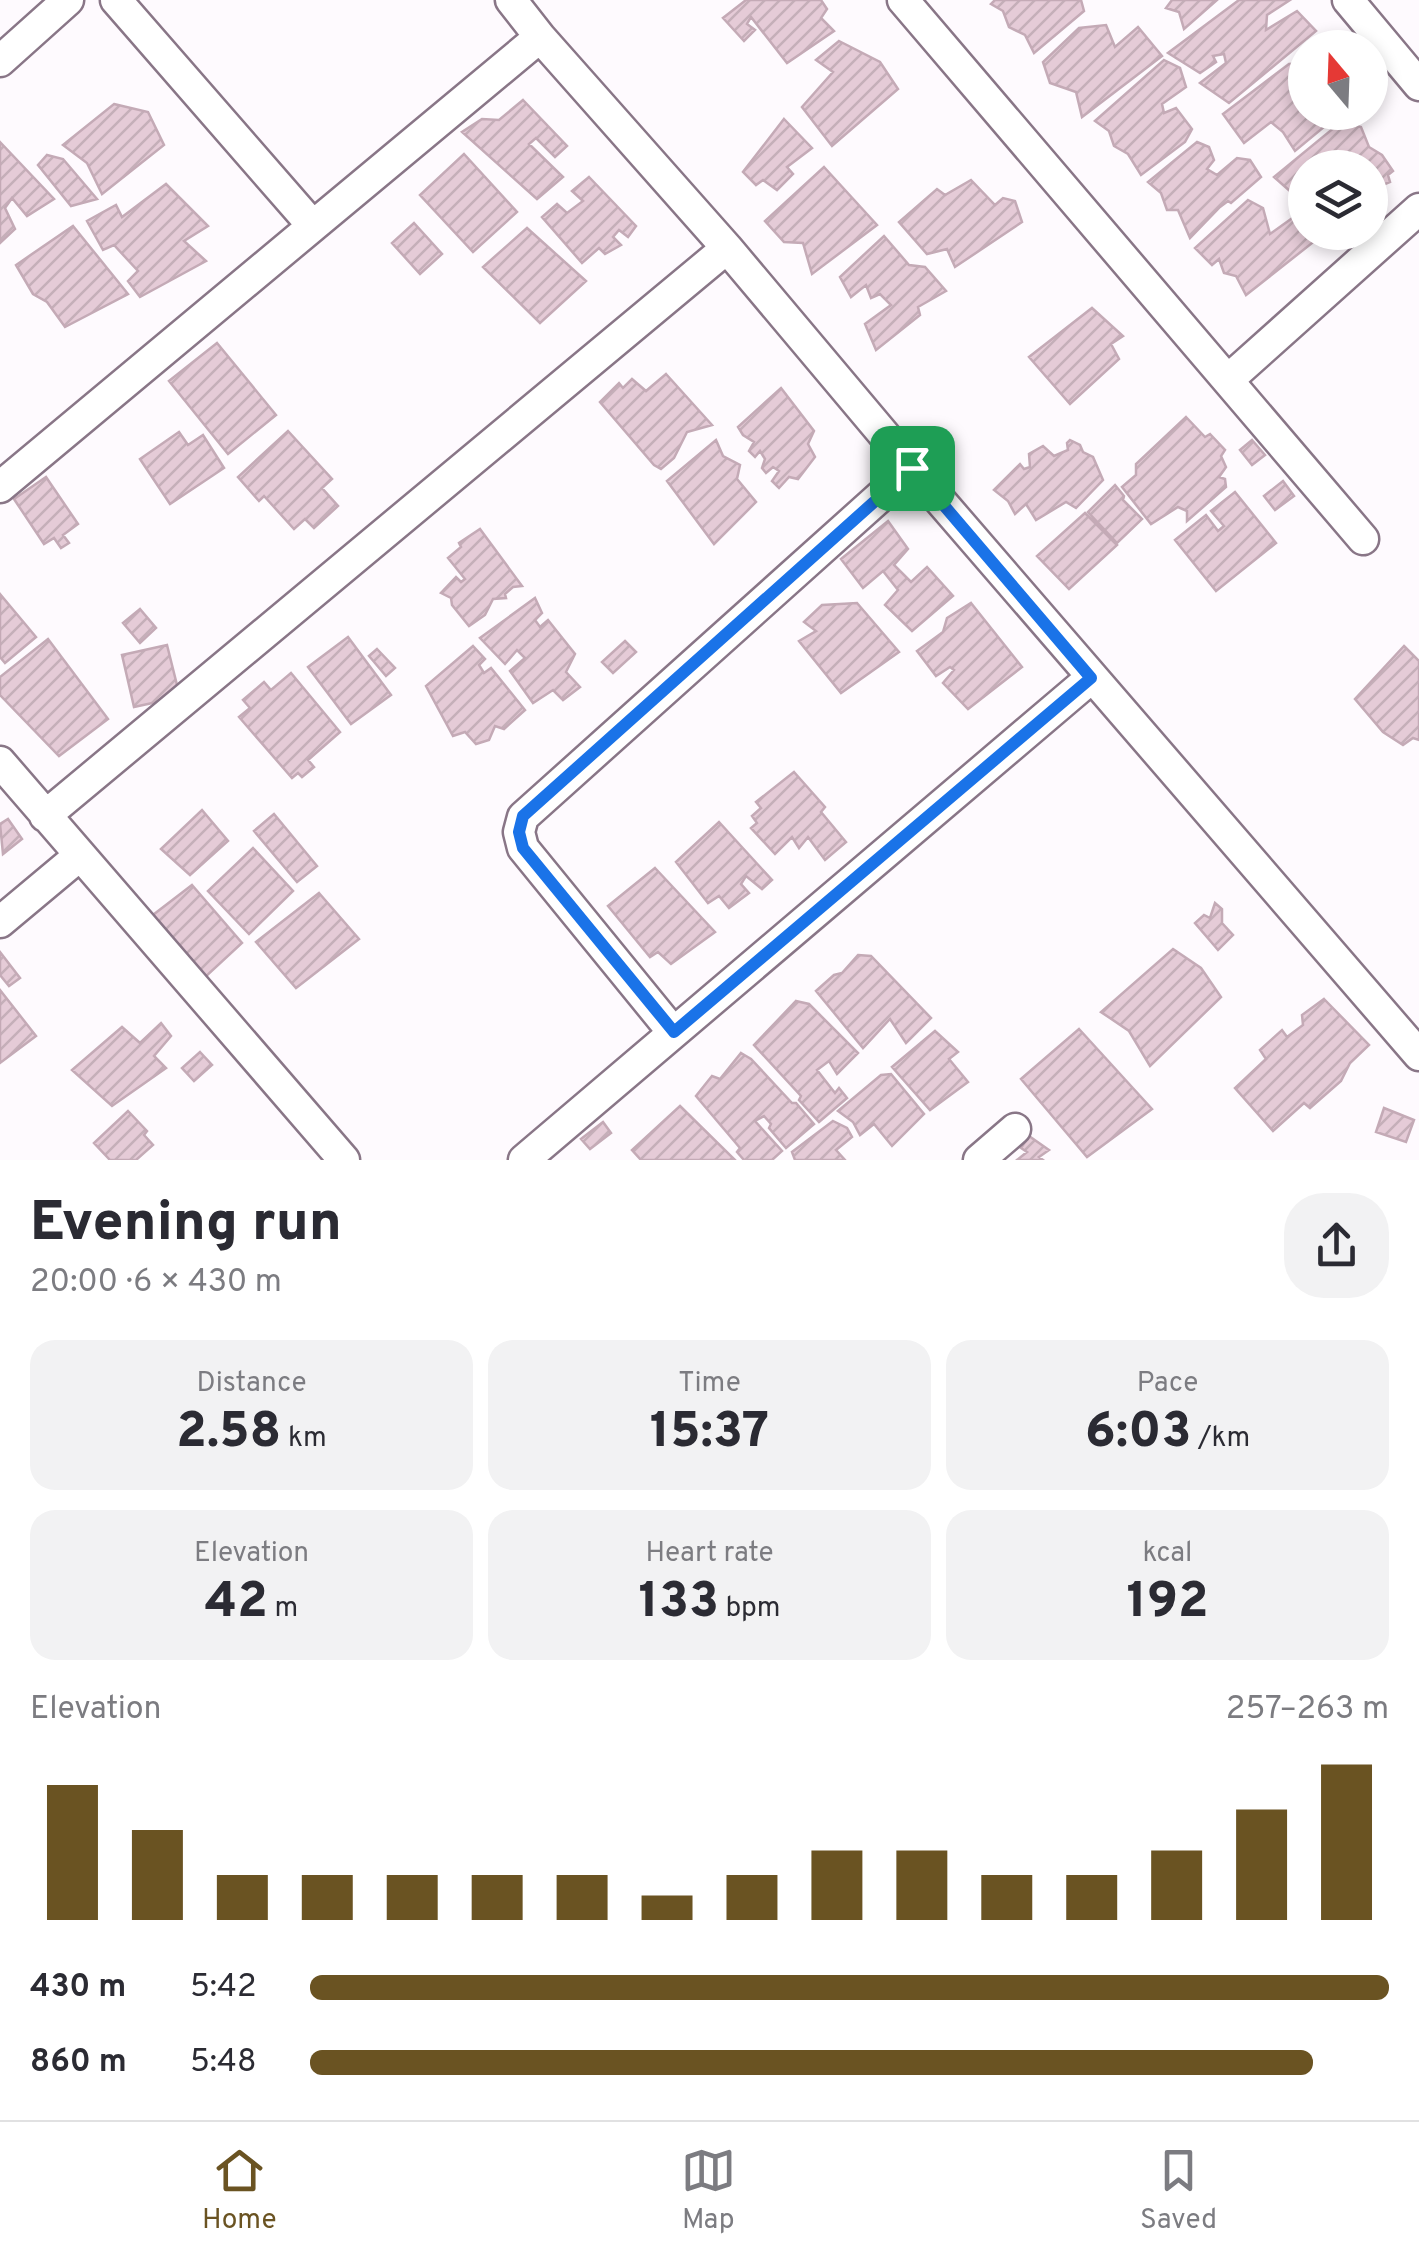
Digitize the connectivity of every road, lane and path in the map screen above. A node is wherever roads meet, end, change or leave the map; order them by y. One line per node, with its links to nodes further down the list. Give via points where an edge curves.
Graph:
1 (68, 0): 7 (street)
2 (116, 0): 10 (street)
3 (511, 0): 6 (street)
4 (904, 0): 12 (street)
5 (1348, 0): 8 (street)
6 (540, 37): 10 (street); 11 (street)
7 (0, 60)
8 (1419, 85)
9 (1419, 209): 12 (street)
10 (313, 226): 14 (street)
11 (727, 248): 13 (street); 18 (street)
12 (1228, 379): 15 (street)
13 (912, 468): 16 (street); 21 (street, via 523,816 523,848)
14 (0, 487)
15 (1363, 539)
16 (1091, 678): 21 (street); 22 (street)
17 (0, 762): 18 (street)
18 (45, 816): 19 (street)
19 (79, 856): 20 (street); 24 (street)
20 (0, 922)
21 (674, 1032): 25 (street)
22 (1419, 1055)
23 (1015, 1130): 26 (street)
24 (344, 1160)
25 (524, 1160)
26 (979, 1160)

